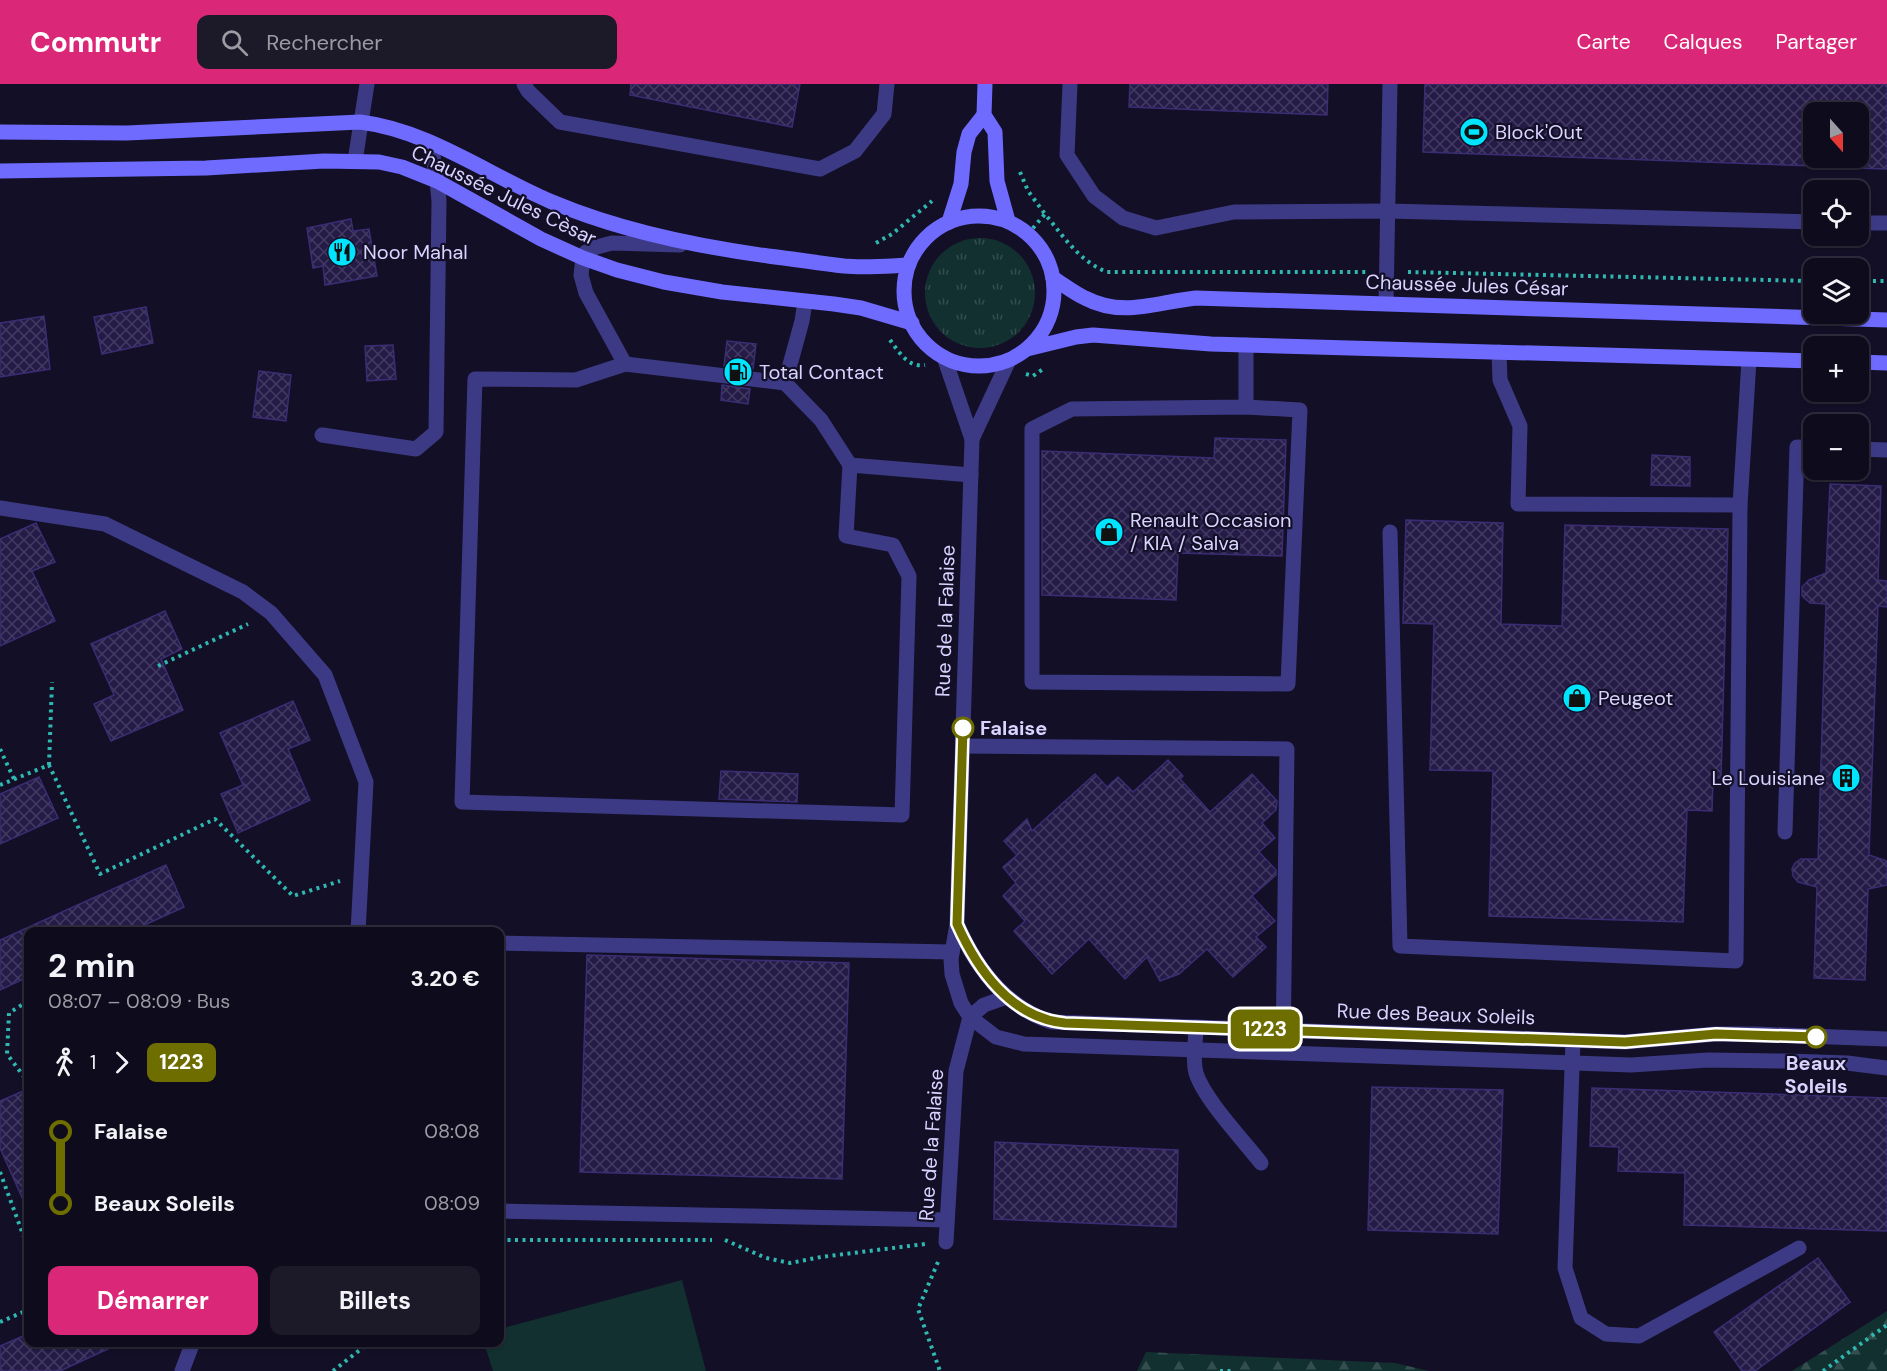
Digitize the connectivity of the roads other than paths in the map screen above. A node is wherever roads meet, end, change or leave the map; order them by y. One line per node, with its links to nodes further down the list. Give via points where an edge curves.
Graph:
1 (368, 84): 8 (street)
2 (524, 84): 3 (street, via 560,122 820,169 855,151 884,114)
3 (887, 84)
4 (985, 84): 7 (main road)
5 (1070, 84): 14 (street, via 1066,155 1094,196 1123,218 1156,228 1234,212)
6 (1390, 84): 14 (street)
7 (984, 116): 15 (main road, via 995,132 997,181); 16 (main road, via 969,134 961,184)
8 (360, 122): 9 (main road, Chaussée Jules Cèsar, via 127,134); 10 (main road, Chaussée Jules Cèsar, via 385,125); 11 (street)
9 (0, 132)
10 (430, 143): 13 (street); 20 (main road, Chaussée Jules Cèsar, via 571,210)
11 (355, 161): 12 (main road, Chaussée Jules Cèsar); 13 (main road, Chaussée Jules Cèsar, via 393,165)
12 (0, 171)
13 (437, 181): 21 (main road, Chaussée Jules Cèsar); 40 (street, via 436,432 417,449)
14 (1388, 210): 17 (street); 25 (street)
15 (1008, 221): 16 (main road, via 971,216); 23 (main road, via 1028,234 1046,256)
16 (949, 222): 22 (main road, via 923,241)
17 (1803, 222)
18 (1869, 223): 19 (street)
19 (1887, 223)
20 (704, 247): 21 (street, via 612,243 593,248); 22 (main road, Chaussée Jules Cèsar, via 846,266)
21 (583, 258): 24 (main road, Chaussée Jules Cèsar, via 682,286); 37 (street, via 581,275 586,293)
22 (908, 265): 27 (main road, via 904,291)
23 (1053, 278): 25 (main road, Chaussée Jules César, via 1085,298 1123,309 1196,298); 29 (main road, via 1052,311)
24 (805, 302): 27 (main road, Chaussée Jules Cèsar, via 861,308); 38 (street)
25 (1386, 303): 26 (main road, Chaussée Jules César)
26 (1887, 321)
27 (914, 327): 31 (main road)
28 (1246, 345): 29 (main road, via 1093,335); 30 (main road); 39 (street)
29 (1027, 349): 32 (main road)
30 (1499, 352): 33 (main road); 47 (street, via 1500,380 1520,426 1518,504)
31 (942, 355): 32 (main road, via 976,366); 41 (street, Rue de la Falaise)
32 (1009, 360): 41 (street, Rue de la Falaise)
33 (1749, 360): 34 (main road); 47 (street)
34 (1803, 361)
35 (1869, 362): 36 (main road)
36 (1887, 363)
37 (625, 364): 38 (street); 45 (street, via 576,381 475,379 462,802 902,815 909,576 893,545 846,536)
38 (784, 383): 45 (street, via 821,420)
39 (1246, 407): 39 (street, via 1300,410 1288,684 1032,682 1032,429 1072,408)
40 (322, 435)
41 (972, 439): 46 (street, Rue de la Falaise)
42 (1803, 447): 51 (street, via 1797,447)
43 (1869, 449): 44 (street)
44 (1887, 450)
45 (850, 465): 46 (street)
46 (971, 475): 50 (street, Rue de la Falaise)
47 (1740, 505): 49 (street, via 1736,961 1400,946)
48 (0, 508): 54 (street, via 105,524 243,592 271,614 325,675 366,782)
49 (1390, 532)
50 (963, 746): 52 (street, Rue de la Falaise); 60 (street, via 1287,749)
51 (1785, 832)
52 (959, 877): 53 (street, Rue des Beaux Soleils)
53 (957, 924): 56 (street, Rue des Beaux Soleils); 57 (street, Rue des Beaux Soleils, via 978,966)
54 (358, 927)
55 (504, 943): 56 (street)
56 (952, 952): 58 (street, Rue des Beaux Soleils, via 956,990)
57 (1007, 997): 58 (street, via 984,1005); 59 (street, Rue des Beaux Soleils, via 1036,1017 1051,1022)
58 (970, 1017): 63 (street, Rue des Beaux Soleils, via 996,1037 1024,1044); 69 (street, Rue de la Falaise, via 956,1071)
59 (1196, 1027): 60 (street, Rue des Beaux Soleils); 63 (street)
60 (1284, 1029): 61 (street, Rue des Beaux Soleils); 64 (street)
61 (1573, 1040): 62 (street, Rue des Beaux Soleils, via 1625,1042 1746,1034); 65 (street)
62 (1887, 1040)
63 (1196, 1049): 64 (street, Rue des Beaux Soleils); 67 (street, via 1200,1083)
64 (1283, 1052): 65 (street, Rue des Beaux Soleils)
65 (1572, 1063): 66 (street, Rue des Beaux Soleils, via 1631,1065 1731,1059); 71 (street, via 1565,1268 1581,1318 1606,1334 1639,1336)
66 (1887, 1068)
67 (1261, 1163)
68 (504, 1211): 69 (street)
69 (947, 1220): 70 (street, Rue de la Falaise)
70 (946, 1242)
71 (1799, 1248)
72 (191, 1347): 73 (street)
73 (182, 1371)

